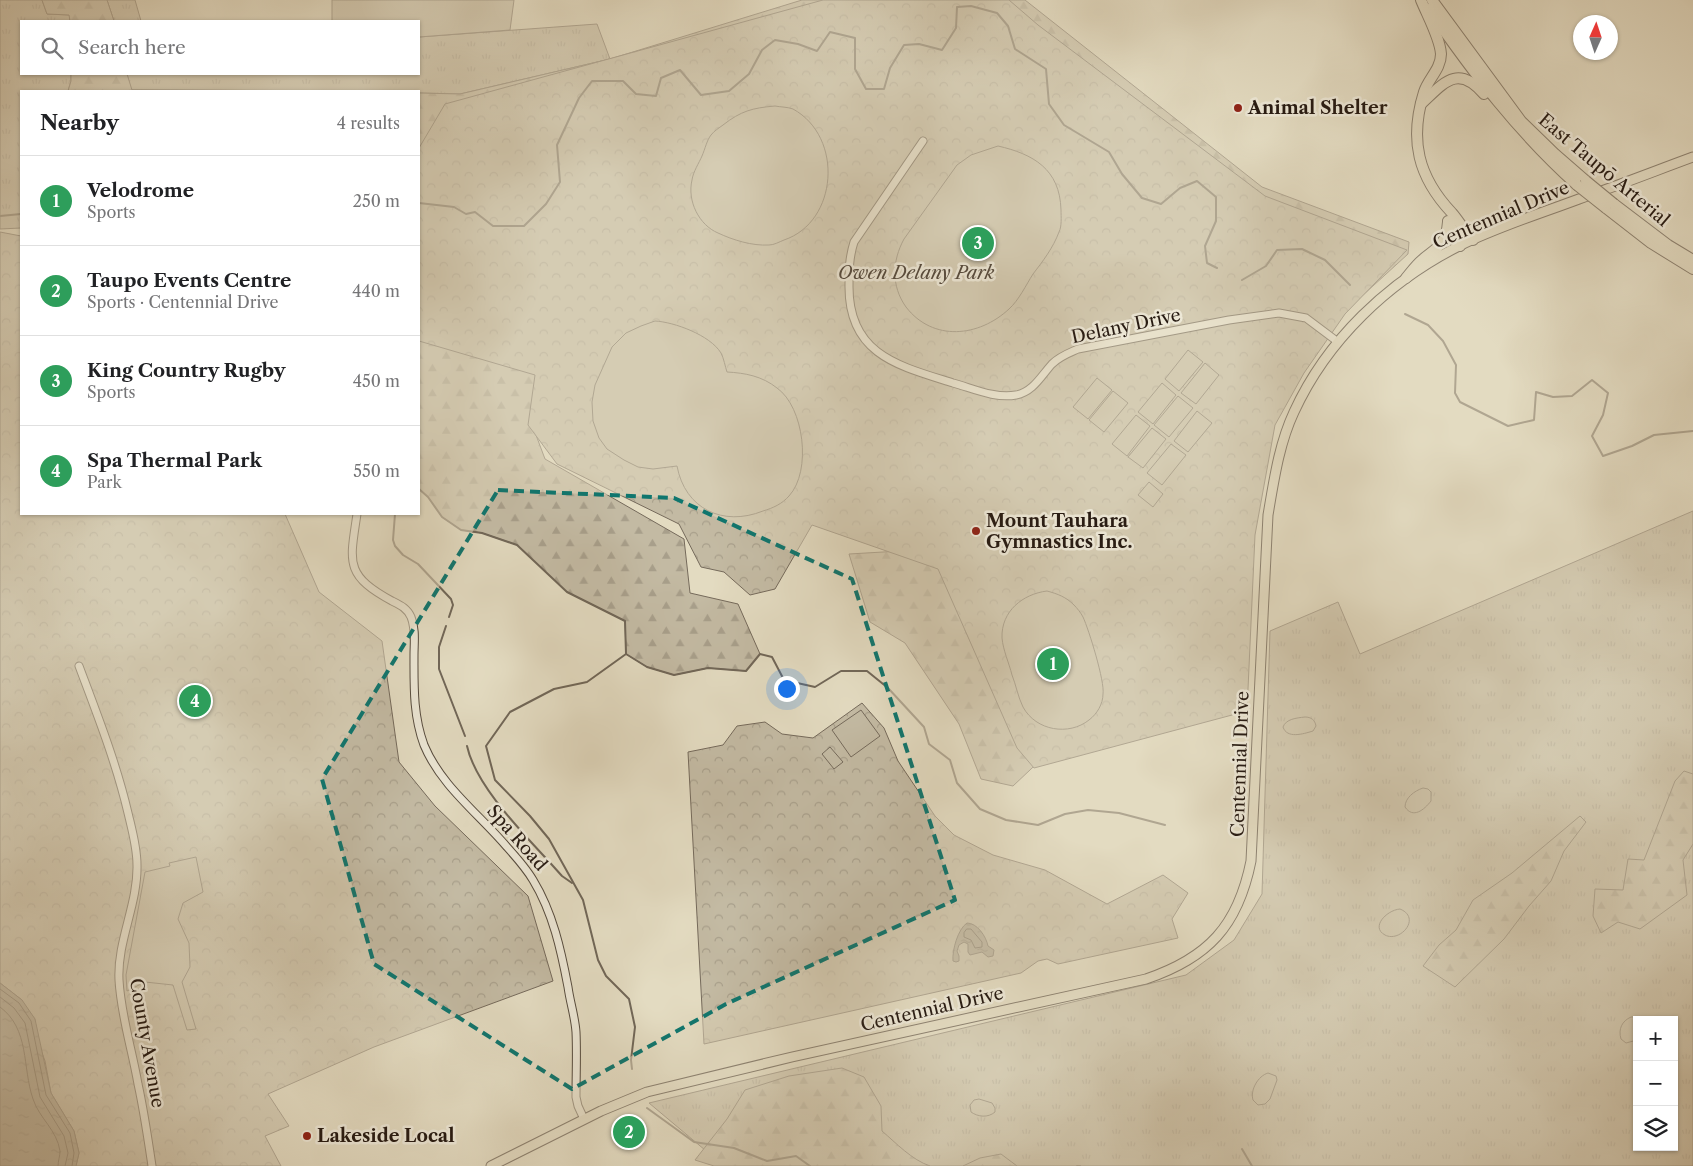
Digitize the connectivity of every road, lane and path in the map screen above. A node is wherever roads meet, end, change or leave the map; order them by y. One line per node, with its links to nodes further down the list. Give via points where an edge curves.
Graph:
1 (1422, 0): 3 (highway, via 1441,54); 5 (highway, East Taupō Arterial, via 1481,82)
2 (1432, 0): 7 (highway, East Taupō Arterial, via 1522,121)
3 (1421, 104): 5 (highway, via 1441,84 1452,79 1465,80 1479,88 1523,139); 8 (highway, via 1418,154 1426,176)
4 (923, 141): 17 (street, Delany Drive, via 854,242 849,259 853,323 882,356 903,367 1006,397 1019,395 1032,387 1053,363 1078,348 1229,320 1279,313 1298,315)
5 (1537, 148): 7 (highway, East Taupō Arterial)
6 (1693, 157): 11 (main road, Centennial Drive)
7 (1582, 183): 9 (highway, East Taupō Arterial, bridge)
8 (1444, 206): 10 (highway); 11 (highway)
9 (1614, 208): 13 (highway); 14 (highway, East Taupō Arterial); 15 (highway, East Taupō Arterial, via 1651,243)
10 (1448, 222): 12 (highway); 16 (highway, via 1442,245 1420,261)
11 (1473, 240): 12 (main road, Centennial Drive)
12 (1460, 246): 16 (main road, Centennial Drive)
13 (1693, 254)
14 (1693, 260)
15 (1693, 269)
16 (1406, 278): 17 (main road, Centennial Drive, via 1362,315)
17 (1338, 342): 20 (main road, Centennial Drive, via 1314,375 1293,413 1278,461 1266,537 1252,861 1242,898 1212,942 1184,963 1146,979 672,1085 622,1101)
18 (357, 515): 20 (street, Spa Road, via 351,554 356,573 370,589 404,608 413,622 414,707 428,753 454,791 507,846 532,878 546,904 560,945 576,1030 576,1097)
19 (79, 666): 21 (street, County Avenue, via 107,740 135,843 138,866 119,978)
20 (584, 1119): 22 (main road)
21 (152, 1166)
22 (491, 1166)

